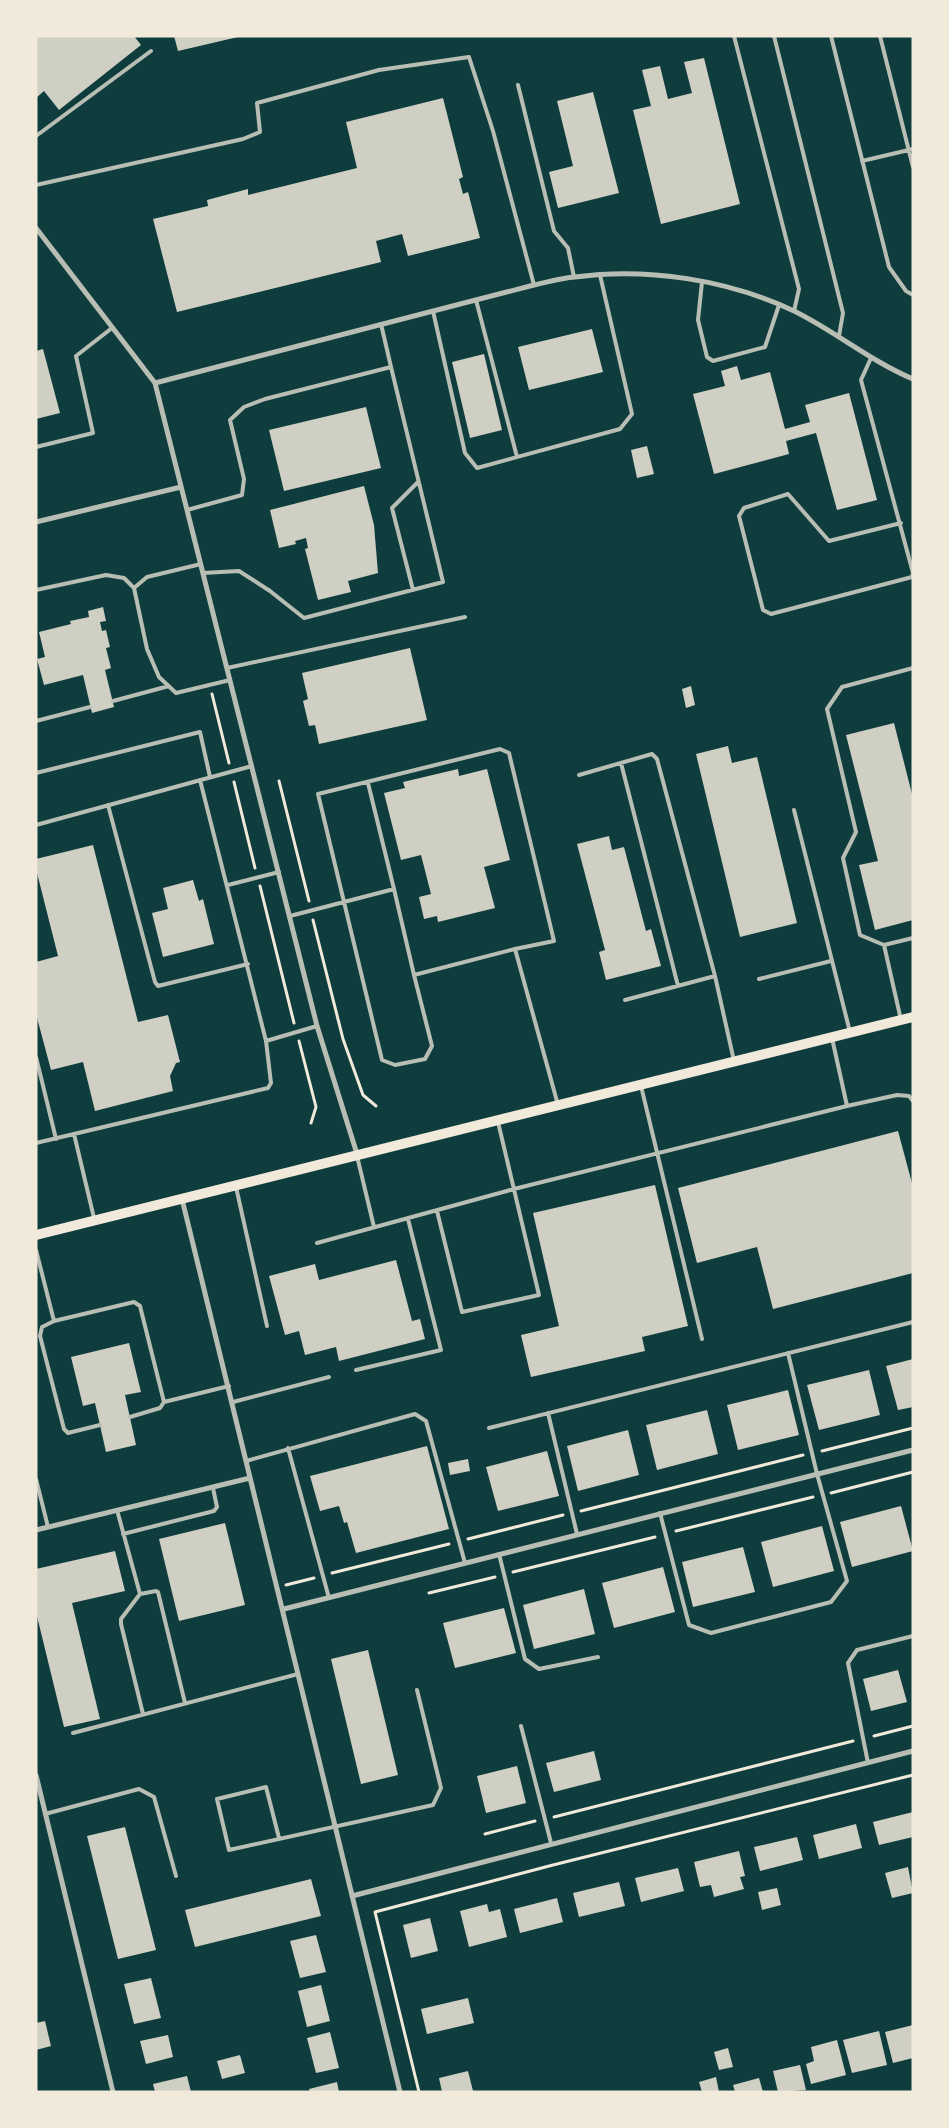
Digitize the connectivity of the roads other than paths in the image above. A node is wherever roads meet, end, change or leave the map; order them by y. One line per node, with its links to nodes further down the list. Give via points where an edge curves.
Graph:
1 (734, 36): 21 (lane, via 799,289)
2 (774, 36): 24 (lane, via 843,313)
3 (831, 36): 9 (lane)
4 (880, 36): 8 (lane)
5 (151, 51): 7 (lane)
6 (518, 86): 14 (lane, via 554,231 568,248)
7 (36, 136)
8 (911, 149): 9 (lane); 10 (lane)
9 (862, 161): 17 (lane, via 889,267 906,291)
10 (913, 167)
11 (36, 185): 16 (lane, via 243,139 260,132 257,103 379,70 469,57 493,131)
12 (36, 228): 23 (street)
13 (600, 275): 14 (street); 15 (street, via 650,275); 30 (lane, via 632,414 620,429)
14 (574, 277): 16 (street)
15 (702, 282): 19 (street); 19 (lane, via 698,320 707,357 713,361 765,348)
16 (534, 285): 18 (street)
17 (913, 295)
18 (476, 300): 20 (street); 30 (lane)
19 (779, 305): 21 (street)
20 (433, 311): 22 (street); 30 (lane, via 465,453 477,468)
21 (794, 311): 24 (street)
22 (381, 324): 26 (lane); 28 (street)
23 (112, 328): 28 (street); 29 (lane, via 76,356 93,433)
24 (839, 336): 25 (street)
25 (871, 358): 27 (street); 35 (lane, via 861,380)
26 (391, 367): 31 (lane); 33 (lane, via 244,407 230,420 244,479 242,495)
27 (913, 378)
28 (155, 383): 32 (street)
29 (36, 447)
30 (517, 457)
31 (418, 482): 40 (lane, via 392,508); 40 (lane, via 443,582)
32 (181, 487): 33 (street); 34 (street)
33 (188, 510): 36 (street)
34 (36, 522)
35 (901, 523): 35 (lane, via 913,573 909,579 771,614 763,610 739,516 744,508 788,494 829,541)
36 (201, 564): 37 (street); 38 (lane, via 147,577)
37 (203, 573): 40 (lane, via 239,571 304,618); 42 (street)
38 (134, 588): 39 (lane, via 124,578 106,575); 45 (lane, via 147,649 159,677)
39 (36, 590)
40 (413, 590)
41 (465, 616): 42 (lane)
42 (227, 668): 44 (street)
43 (913, 668): 65 (lane, via 842,687 828,709 856,832 843,858 860,935)
44 (230, 680): 45 (lane, via 176,693); 50 (street)
45 (169, 686): 46 (lane)
46 (112, 701)
47 (90, 707): 48 (lane)
48 (36, 722)
49 (621, 763): 52 (lane); 70 (lane, via 652,754 657,759); 72 (lane)
50 (252, 766): 53 (lane); 59 (street)
51 (36, 773): 53 (lane, via 200,732)
52 (579, 775)
53 (210, 777): 54 (lane)
54 (200, 780): 56 (lane); 60 (lane)
55 (368, 783): 61 (lane); 62 (lane, via 318,794); 66 (lane, via 500,749 509,753 554,941)
56 (108, 805): 58 (lane); 68 (lane, via 158,986)
57 (794, 810): 67 (lane)
58 (36, 825)
59 (280, 872): 60 (lane); 63 (street)
60 (228, 885): 68 (lane)
61 (394, 889): 62 (lane); 69 (lane)
62 (345, 902): 63 (lane); 69 (lane, via 382,1060 395,1066 424,1059 432,1046)
63 (290, 916): 76 (street)
64 (913, 938): 65 (lane)
65 (884, 945): 75 (lane)
66 (515, 950): 69 (lane); 84 (lane)
67 (831, 961): 71 (lane); 77 (lane)
68 (248, 964): 79 (lane)
69 (414, 975)
70 (715, 976): 72 (lane); 81 (lane)
71 (758, 980)
72 (678, 986): 73 (lane)
73 (625, 1000)
74 (913, 1017): 75 (main road)
75 (901, 1020): 77 (main road)
76 (317, 1026): 79 (lane); 90 (street)
77 (850, 1032): 78 (main road)
78 (831, 1037): 81 (main road); 85 (lane)
79 (266, 1041): 87 (lane, via 271,1083 268,1088)
80 (36, 1057): 88 (lane)
81 (734, 1061): 82 (main road)
82 (641, 1086): 84 (main road); 91 (lane)
83 (913, 1101): 85 (lane, via 909,1096 897,1095)
84 (558, 1105): 86 (main road)
85 (847, 1106): 91 (lane)
86 (498, 1120): 90 (main road); 93 (lane)
87 (74, 1134): 88 (lane); 97 (lane)
88 (56, 1139): 89 (lane)
89 (36, 1143)
90 (357, 1154): 92 (main road); 98 (lane)
91 (658, 1154): 93 (lane); 105 (lane)
92 (236, 1185): 94 (main road); 104 (lane)
93 (514, 1189): 95 (lane); 95 (lane, via 538,1295 462,1312)
94 (182, 1199): 97 (main road); 109 (street)
95 (437, 1211): 96 (lane)
96 (408, 1218): 98 (lane); 107 (lane, via 440,1350)
97 (94, 1221): 99 (main road)
98 (374, 1227): 100 (lane)
99 (36, 1235)
100 (317, 1243)
101 (36, 1250): 102 (lane)
102 (54, 1321): 110 (lane, via 138,1303); 114 (lane, via 42,1327 40,1336 64,1429 68,1432)
103 (913, 1322): 106 (lane)
104 (267, 1326)
105 (702, 1339)
106 (788, 1353): 112 (lane); 119 (lane)
107 (356, 1370)
108 (329, 1377): 111 (lane)
109 (229, 1386): 110 (lane); 111 (street)
110 (164, 1402): 113 (lane, via 160,1408)
111 (233, 1402): 118 (street)
112 (548, 1413): 115 (lane); 128 (lane)
113 (130, 1417)
114 (100, 1424)
115 (489, 1428)
116 (288, 1448): 118 (lane); 130 (lane, via 415,1414 426,1421); 132 (lane)
117 (913, 1450): 119 (street)
118 (246, 1461): 120 (street)
119 (817, 1474): 124 (street); 124 (lane, via 846,1581 831,1602 711,1633 689,1625)
120 (250, 1478): 122 (street); 133 (street)
121 (36, 1479): 125 (lane)
122 (214, 1488): 123 (street); 127 (lane, via 217,1507 214,1511)
123 (118, 1510): 125 (street); 127 (lane)
124 (660, 1513): 128 (street)
125 (48, 1527): 126 (street)
126 (36, 1530)
127 (123, 1534): 131 (lane)
128 (577, 1534): 129 (street)
129 (499, 1554): 130 (street); 135 (lane, via 525,1659 539,1669)
130 (465, 1563): 132 (street)
131 (140, 1594): 138 (lane, via 158,1592); 139 (lane, via 120,1624)
132 (329, 1598): 133 (street)
133 (284, 1609): 136 (street)
134 (913, 1636): 143 (lane, via 857,1650 848,1663)
135 (598, 1656)
136 (298, 1674): 138 (lane); 146 (street)
137 (417, 1690): 146 (lane, via 441,1788 433,1805)
138 (185, 1703): 139 (lane)
139 (143, 1714): 141 (lane)
140 (521, 1726): 148 (lane)
141 (73, 1734)
142 (913, 1751): 143 (street)
143 (868, 1763): 148 (street)
144 (36, 1775): 145 (street)
145 (45, 1814): 149 (lane, via 139,1788 154,1797); 151 (street)
146 (335, 1828): 147 (lane); 150 (street)
147 (279, 1838): 147 (lane, via 229,1850 217,1799 266,1787)
148 (550, 1843): 150 (street)
149 (176, 1876)
150 (352, 1896): 152 (street)
151 (113, 2092)
152 (400, 2092)

